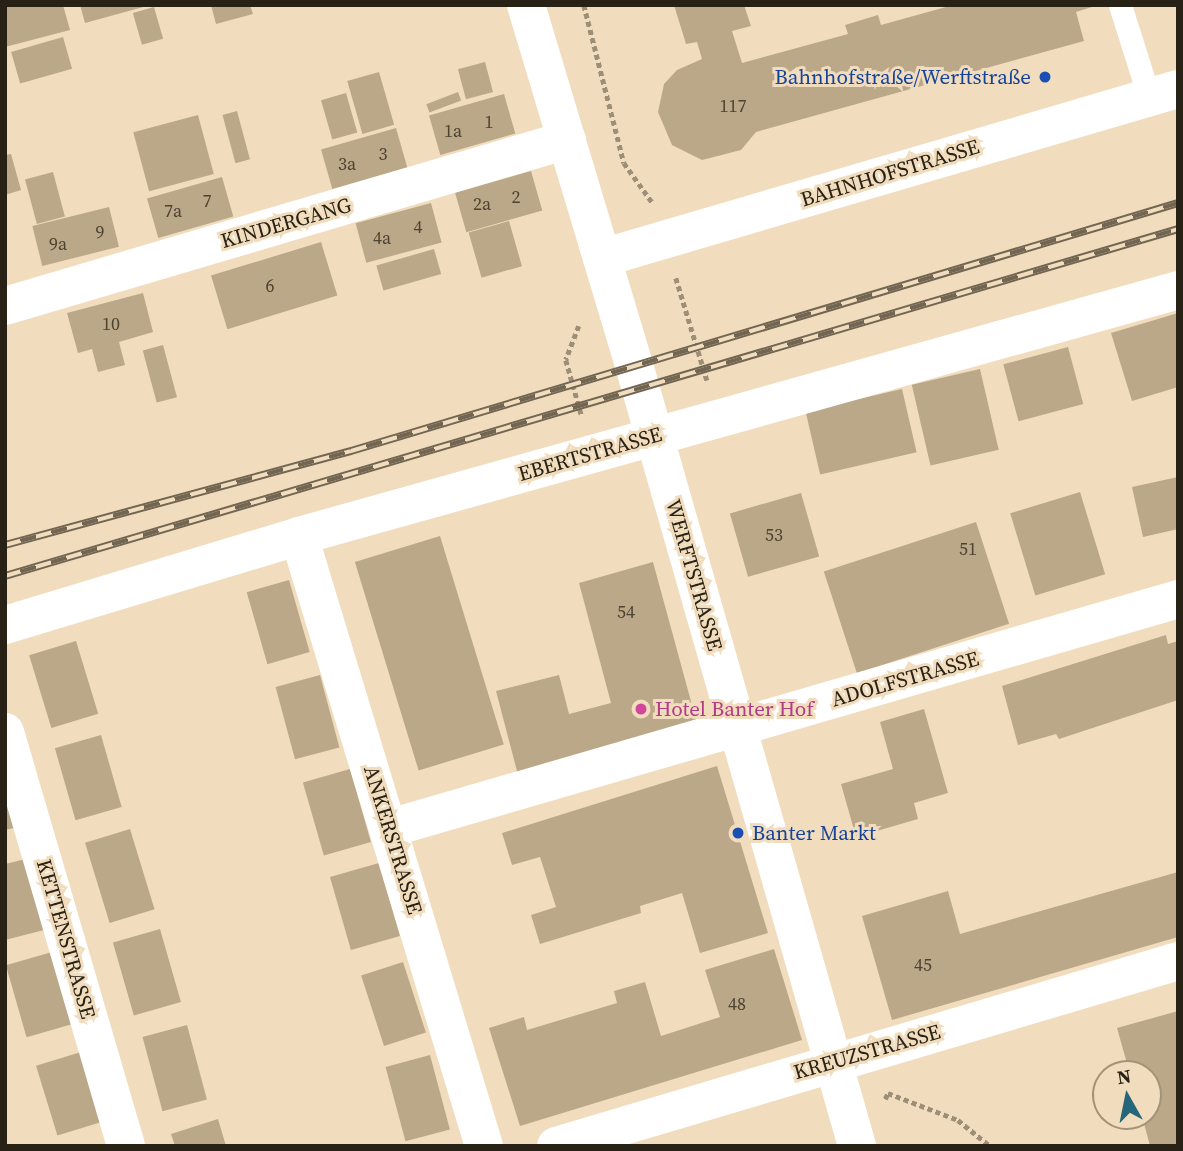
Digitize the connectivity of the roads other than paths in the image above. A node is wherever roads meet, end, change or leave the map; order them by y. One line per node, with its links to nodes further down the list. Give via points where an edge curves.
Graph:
1 (526, 5): 4 (street, WERFTSTRASSE)
2 (1120, 5): 3 (lane)
3 (1163, 93): 5 (street, BAHNHOFSTRASSE)
4 (567, 139): 5 (street, WERFTSTRASSE); 7 (street, KINDERGANG)
5 (602, 258): 8 (street, WERFTSTRASSE)
6 (1178, 290): 8 (street, EBERTSTRASSE)
7 (5, 306)
8 (655, 435): 9 (street, EBERTSTRASSE); 12 (street, WERFTSTRASSE)
9 (299, 536): 11 (street, EBERTSTRASSE); 14 (street, ANKERSTRASSE)
10 (1178, 598): 12 (street, ADOLFSTRASSE)
11 (5, 625)
12 (738, 728): 14 (street, ADOLFSTRASSE); 16 (street, WERFTSTRASSE)
13 (5, 732): 17 (street, KETTENSTRASSE)
14 (390, 828): 18 (street, ANKERSTRASSE)
15 (1178, 961): 16 (street, KREUZSTRASSE)
16 (832, 1062): 19 (street, KREUZSTRASSE); 20 (street, WERFTSTRASSE)
17 (126, 1146)
18 (484, 1146)
19 (556, 1146)
20 (857, 1146)

